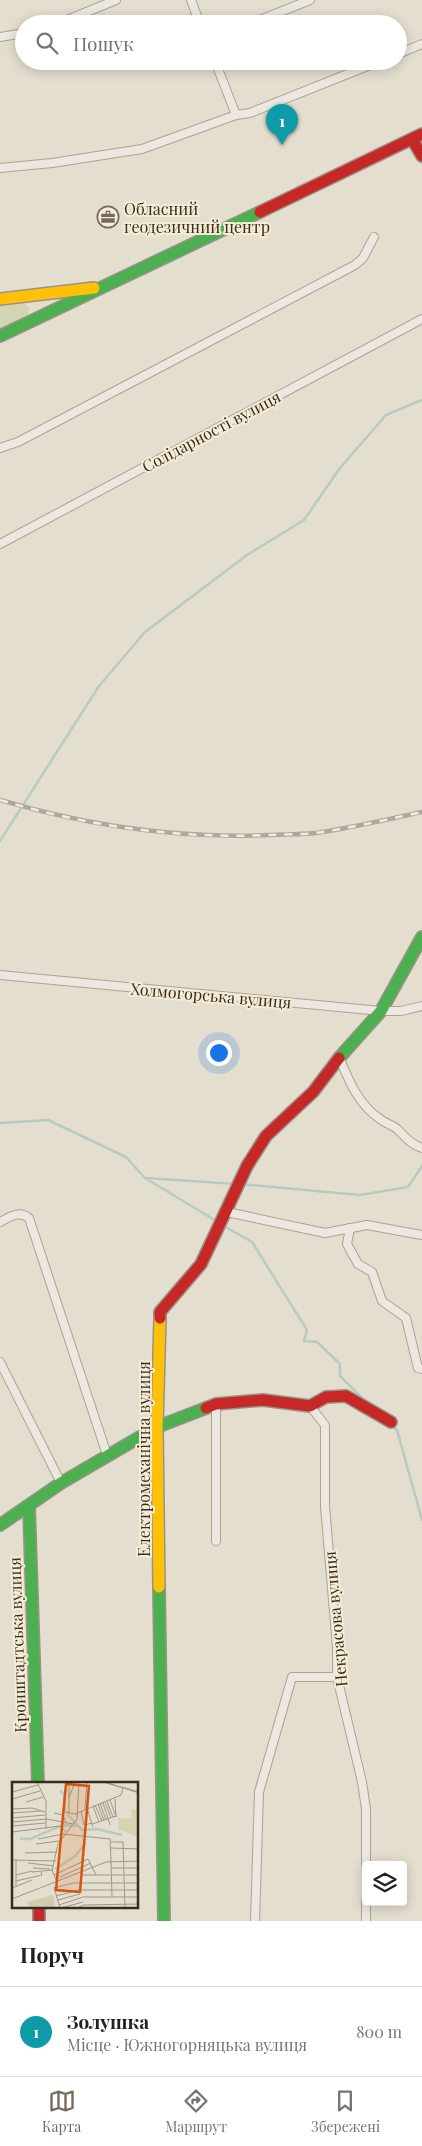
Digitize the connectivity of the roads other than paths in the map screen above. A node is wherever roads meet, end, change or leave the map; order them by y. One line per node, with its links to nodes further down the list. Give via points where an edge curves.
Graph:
1 (116, 0): 4 (street)
2 (191, 0): 5 (street)
3 (310, 0): 6 (street)
4 (79, 15)
5 (197, 15)
6 (272, 15)
7 (15, 34): 8 (street)
8 (0, 36)
9 (422, 44): 10 (street)
10 (407, 50)
11 (218, 70): 13 (street)
12 (358, 70): 13 (street, via 250,113)
13 (236, 115): 16 (street, via 142,149)
14 (417, 136): 15 (street); 18 (street)
15 (422, 156)
16 (0, 168)
17 (374, 237): 22 (street, via 363,258 355,265 18,442)
18 (106, 286): 19 (street); 21 (street)
19 (0, 300)
20 (422, 319): 23 (street, Солідарності вулиця)
21 (0, 336)
22 (0, 448)
23 (0, 544)
24 (422, 937): 27 (street, Електромеханічна вулиця)
25 (0, 975): 27 (street, Холмогорська вулиця)
26 (422, 1006): 27 (street, Холмогорська вулиця)
27 (381, 1011): 28 (street, Електромеханічна вулиця)
28 (339, 1057): 29 (street, via 362,1103 413,1145); 30 (street, Електромеханічна вулиця, via 313,1092 266,1136 247,1166)
29 (422, 1148)
30 (226, 1212): 32 (street, via 325,1233); 39 (street, Електромеханічна вулиця, via 201,1264 160,1312)
31 (0, 1222): 40 (street, via 24,1213 30,1218)
32 (350, 1228): 33 (street, via 367,1225); 35 (street, via 347,1244 358,1264 372,1272 382,1301 406,1318 418,1368)
33 (422, 1235)
34 (0, 1362): 41 (street)
35 (422, 1369)
36 (216, 1404): 37 (street, via 263,1400); 39 (street); 44 (street)
37 (310, 1406): 38 (street, via 326,1397 346,1396); 45 (street, Некрасова вулиця, via 325,1426 325,1506)
38 (391, 1422)
39 (157, 1427): 40 (street); 51 (street, Електромеханічна вулиця)
40 (107, 1455): 41 (street)
41 (61, 1483): 42 (street)
42 (29, 1506): 43 (street); 46 (street, Кронштадтська вулиця)
43 (1, 1523)
44 (216, 1542)
45 (337, 1677): 47 (street, Некрасова вулиця, via 362,1782 366,1810); 52 (street, via 292,1677 259,1792)
46 (38, 1782)
47 (366, 1861)
48 (366, 1906): 53 (street)
49 (39, 1908): 50 (street)
50 (39, 1921)
51 (164, 1921)
52 (255, 1921)
53 (366, 1921)

